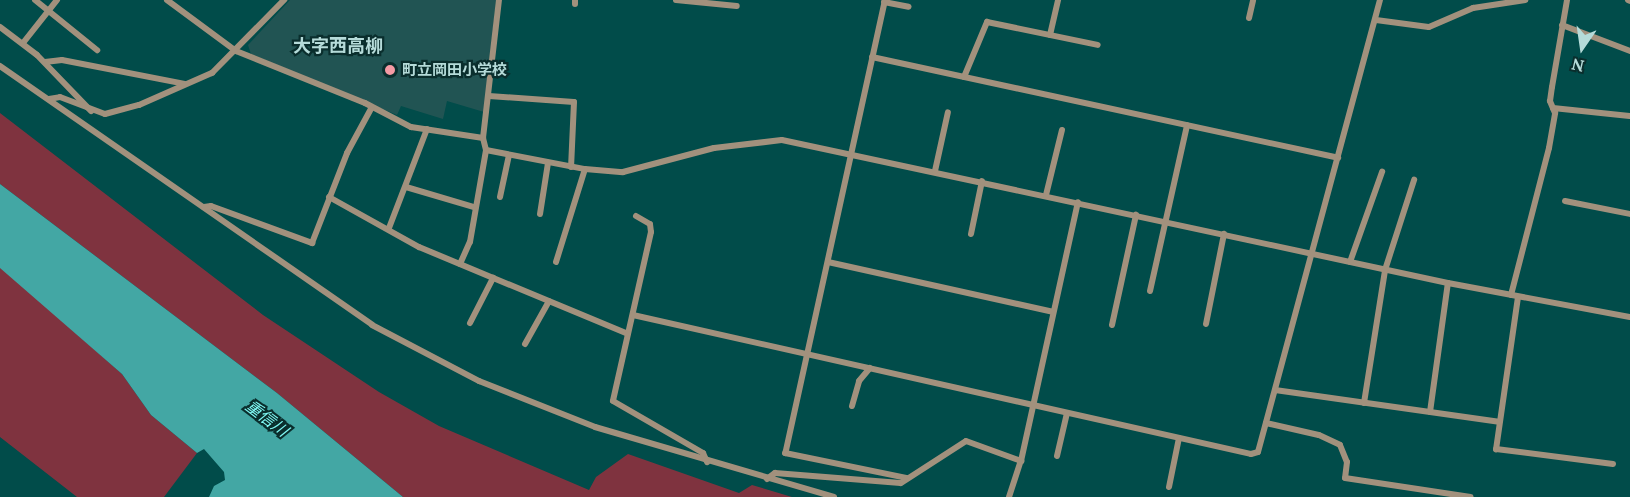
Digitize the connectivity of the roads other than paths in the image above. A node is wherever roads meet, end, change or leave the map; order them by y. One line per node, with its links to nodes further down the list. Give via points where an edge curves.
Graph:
1 (35, 0): 16 (street)
2 (57, 0): 16 (street)
3 (167, 0): 25 (street)
4 (284, 0): 25 (street)
5 (498, 0): 32 (street)
6 (676, 0): 13 (street)
7 (1058, 0): 21 (street)
8 (1253, 0): 17 (street)
9 (1380, 0): 18 (street)
10 (1526, 0): 18 (street, via 1473,8 1437,26)
11 (1567, 0): 19 (street)
12 (885, 1): 15 (street); 27 (street)
13 (719, 2): 14 (street)
14 (736, 6)
15 (909, 7)
16 (48, 11): 22 (street); 24 (street)
17 (1249, 18)
18 (1376, 20): 46 (street)
19 (1562, 26): 26 (street); 35 (street, via 1550,100)
20 (0, 27): 22 (street)
21 (1050, 35): 23 (street); 30 (street, via 987,22)
22 (23, 43): 28 (street)
23 (1098, 45)
24 (97, 50)
25 (236, 51): 31 (street, via 212,73); 34 (street)
26 (1630, 51)
27 (872, 57): 30 (street); 44 (street)
28 (45, 62): 31 (street, via 62,60); 36 (street)
29 (0, 66): 33 (street)
30 (964, 77): 39 (street)
31 (186, 85): 36 (street, via 139,105 105,114)
32 (489, 96): 42 (street); 48 (street, via 574,102)
33 (49, 99): 36 (street, via 60,98); 60 (street)
34 (372, 107): 40 (street, via 411,127); 57 (street)
35 (1553, 108): 38 (street); 79 (street, via 1549,148)
36 (91, 112)
37 (948, 112): 50 (street)
38 (1630, 116)
39 (1186, 125): 46 (street); 66 (street)
40 (427, 129): 42 (street); 54 (street)
41 (1062, 130): 55 (street)
42 (483, 138): 43 (street)
43 (486, 150): 45 (street); 61 (street)
44 (851, 153): 49 (street, via 766,140 714,148 623,172); 50 (street); 72 (street)
45 (509, 155): 47 (street); 56 (street)
46 (1338, 158): 70 (street)
47 (549, 163): 48 (street); 62 (street)
48 (571, 167): 49 (street)
49 (585, 169): 71 (street)
50 (935, 171): 53 (street)
51 (1382, 172): 73 (street)
52 (1414, 180): 75 (street)
53 (982, 181): 55 (street); 68 (street)
54 (406, 187): 61 (street); 67 (street)
55 (1046, 195): 59 (street)
56 (500, 196)
57 (329, 197): 60 (street, via 312,243 211,206); 67 (street)
58 (1565, 201): 63 (street)
59 (1078, 202): 64 (street); 81 (street)
60 (203, 207): 102 (street, via 372,325 478,381 595,427)
61 (474, 207): 74 (street, via 470,242)
62 (540, 214)
63 (1630, 214)
64 (1136, 215): 66 (street); 86 (street)
65 (636, 216): 82 (street, via 650,224 651,232)
66 (1166, 221): 69 (street); 78 (street)
67 (389, 228): 74 (street, via 419,248)
68 (971, 234)
69 (1224, 234): 70 (street); 85 (street)
70 (1312, 254): 73 (street); 91 (street)
71 (556, 262)
72 (828, 262): 81 (street); 89 (street)
73 (1350, 262): 75 (street)
74 (460, 264): 76 (street)
75 (1385, 270): 77 (street); 92 (street)
76 (493, 278): 80 (street); 84 (street)
77 (1448, 283): 79 (street); 95 (street)
78 (1150, 291)
79 (1514, 296): 83 (street); 97 (street)
80 (549, 301): 87 (street); 88 (street)
81 (1053, 312): 94 (street)
82 (633, 315): 87 (street); 89 (street)
83 (1630, 317)
84 (470, 323)
85 (1206, 324)
86 (1112, 325)
87 (628, 334): 102 (street, via 613,401 703,453)
88 (525, 344)
89 (808, 354): 90 (street); 104 (street, via 785,453)
90 (870, 368): 93 (street, via 859,381); 94 (street)
91 (1275, 390): 92 (street); 98 (street)
92 (1364, 403): 95 (street)
93 (852, 406)
94 (1033, 406): 96 (street); 101 (street)
95 (1430, 412): 97 (street)
96 (1066, 413): 99 (street); 100 (street)
97 (1499, 422): 103 (street, via 1496,449)
98 (1266, 423): 99 (street, via 1258,452 1251,454); 109 (street, via 1325,437 1340,445 1347,462 1346,478)
99 (1179, 438): 106 (street)
100 (1057, 456)
101 (1021, 461): 104 (street, via 966,441); 108 (street)
102 (707, 462): 105 (street)
103 (1613, 464)
104 (907, 478): 105 (street, via 901,483 775,473)
105 (767, 479): 107 (street)
106 (1168, 487)
107 (834, 497)
108 (1009, 497)
109 (1471, 497)

